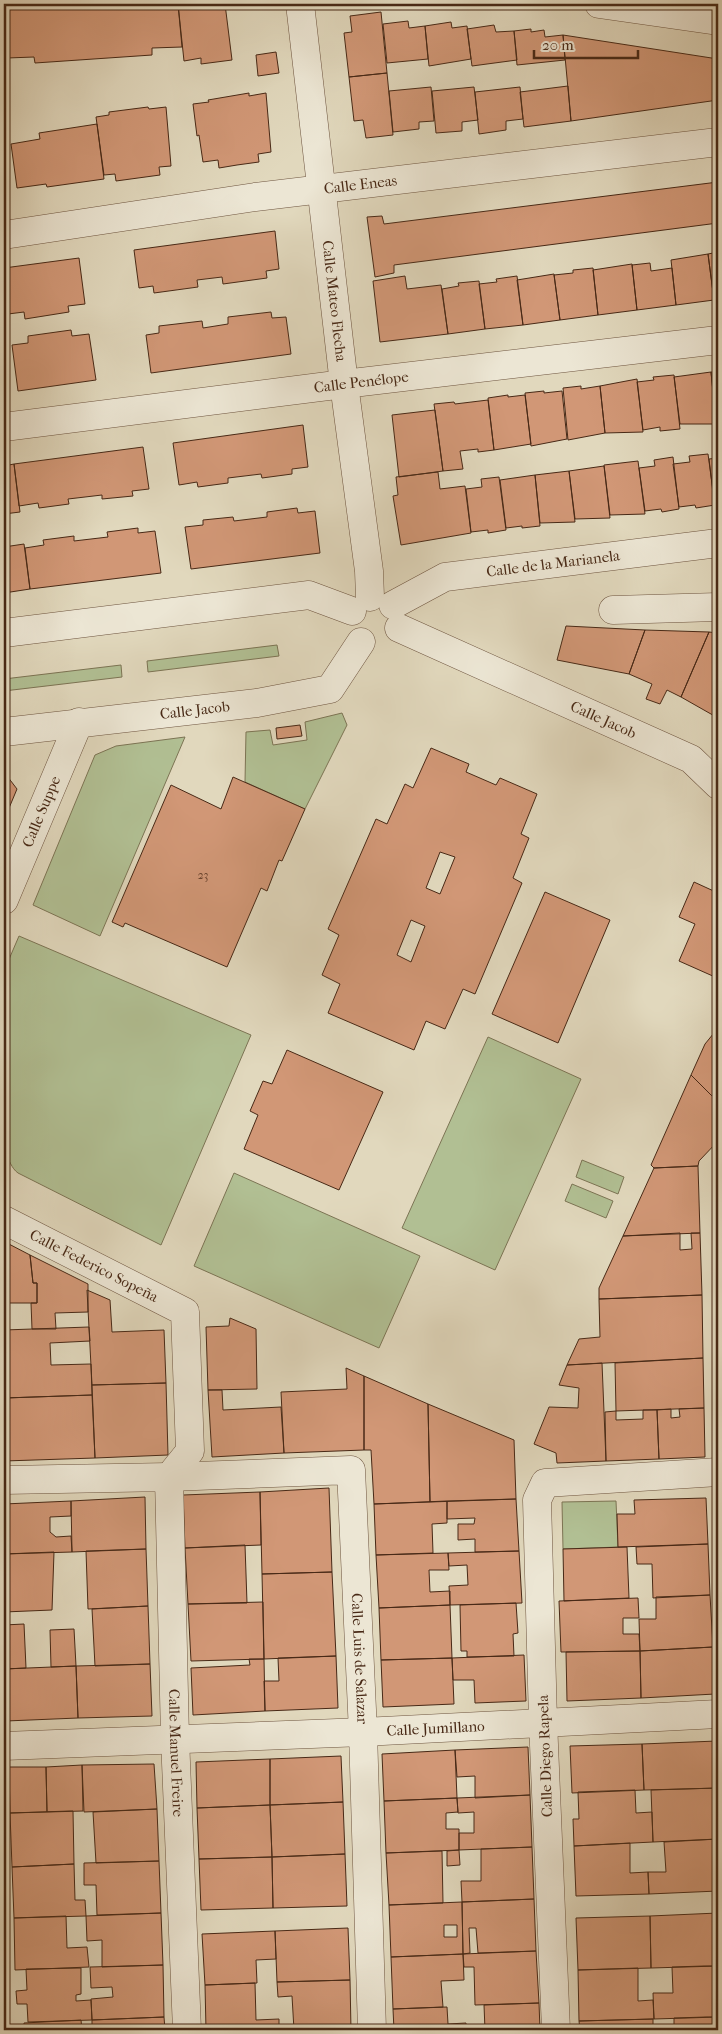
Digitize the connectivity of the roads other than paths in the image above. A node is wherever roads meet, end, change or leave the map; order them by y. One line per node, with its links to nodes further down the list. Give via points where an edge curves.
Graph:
1 (300, 4): 5 (street, Calle Mateo Flecha)
2 (599, 4): 3 (street)
3 (718, 22)
4 (718, 142): 5 (street, Calle Eneas)
5 (322, 190): 6 (street, Calle Eneas); 8 (street, Calle Mateo Flecha)
6 (4, 235)
7 (718, 340): 8 (street, Calle Penélope)
8 (344, 384): 9 (street, Calle Penélope); 12 (street, Calle Mateo Flecha, via 369,571)
9 (4, 427)
10 (718, 543): 12 (street, Calle de la Marianela, via 445,577)
11 (718, 607): 13 (street)
12 (379, 610): 14 (street, Calle Jacob, via 309,595); 15 (street, Calle Mateo Flecha, via 350,622 353,633); 15 (street, Calle de la Marianela, via 393,638 372,646); 18 (street, Calle Jacob, via 691,759)
13 (613, 610)
14 (4, 633)
15 (361, 642): 16 (street, Calle Jacob, via 330,689 257,702)
16 (79, 722): 17 (street, Calle Jacob); 19 (street, Calle Suppe)
17 (4, 732)
18 (718, 785)
19 (4, 900)
20 (4, 1220): 22 (street, Calle Federico Sopeña, via 185,1312 190,1451)
21 (718, 1472): 25 (street, Calle Diego Rapela, via 545,1484 537,1500)
22 (169, 1477): 23 (street); 26 (street, Calle Luis de Salazar, via 351,1470); 27 (street, Calle Manuel Freire)
23 (4, 1480)
24 (718, 1714): 25 (street, Calle Jumillano)
25 (543, 1721): 26 (street, Calle Jumillano); 31 (street, Calle Diego Rapela)
26 (363, 1732): 27 (street, Calle Jumillano); 30 (street, Calle Luis de Salazar)
27 (175, 1738): 28 (street, Calle Jumillano); 29 (street, Calle Manuel Freire)
28 (4, 1746)
29 (187, 2030)
30 (372, 2030)
31 (556, 2030)

